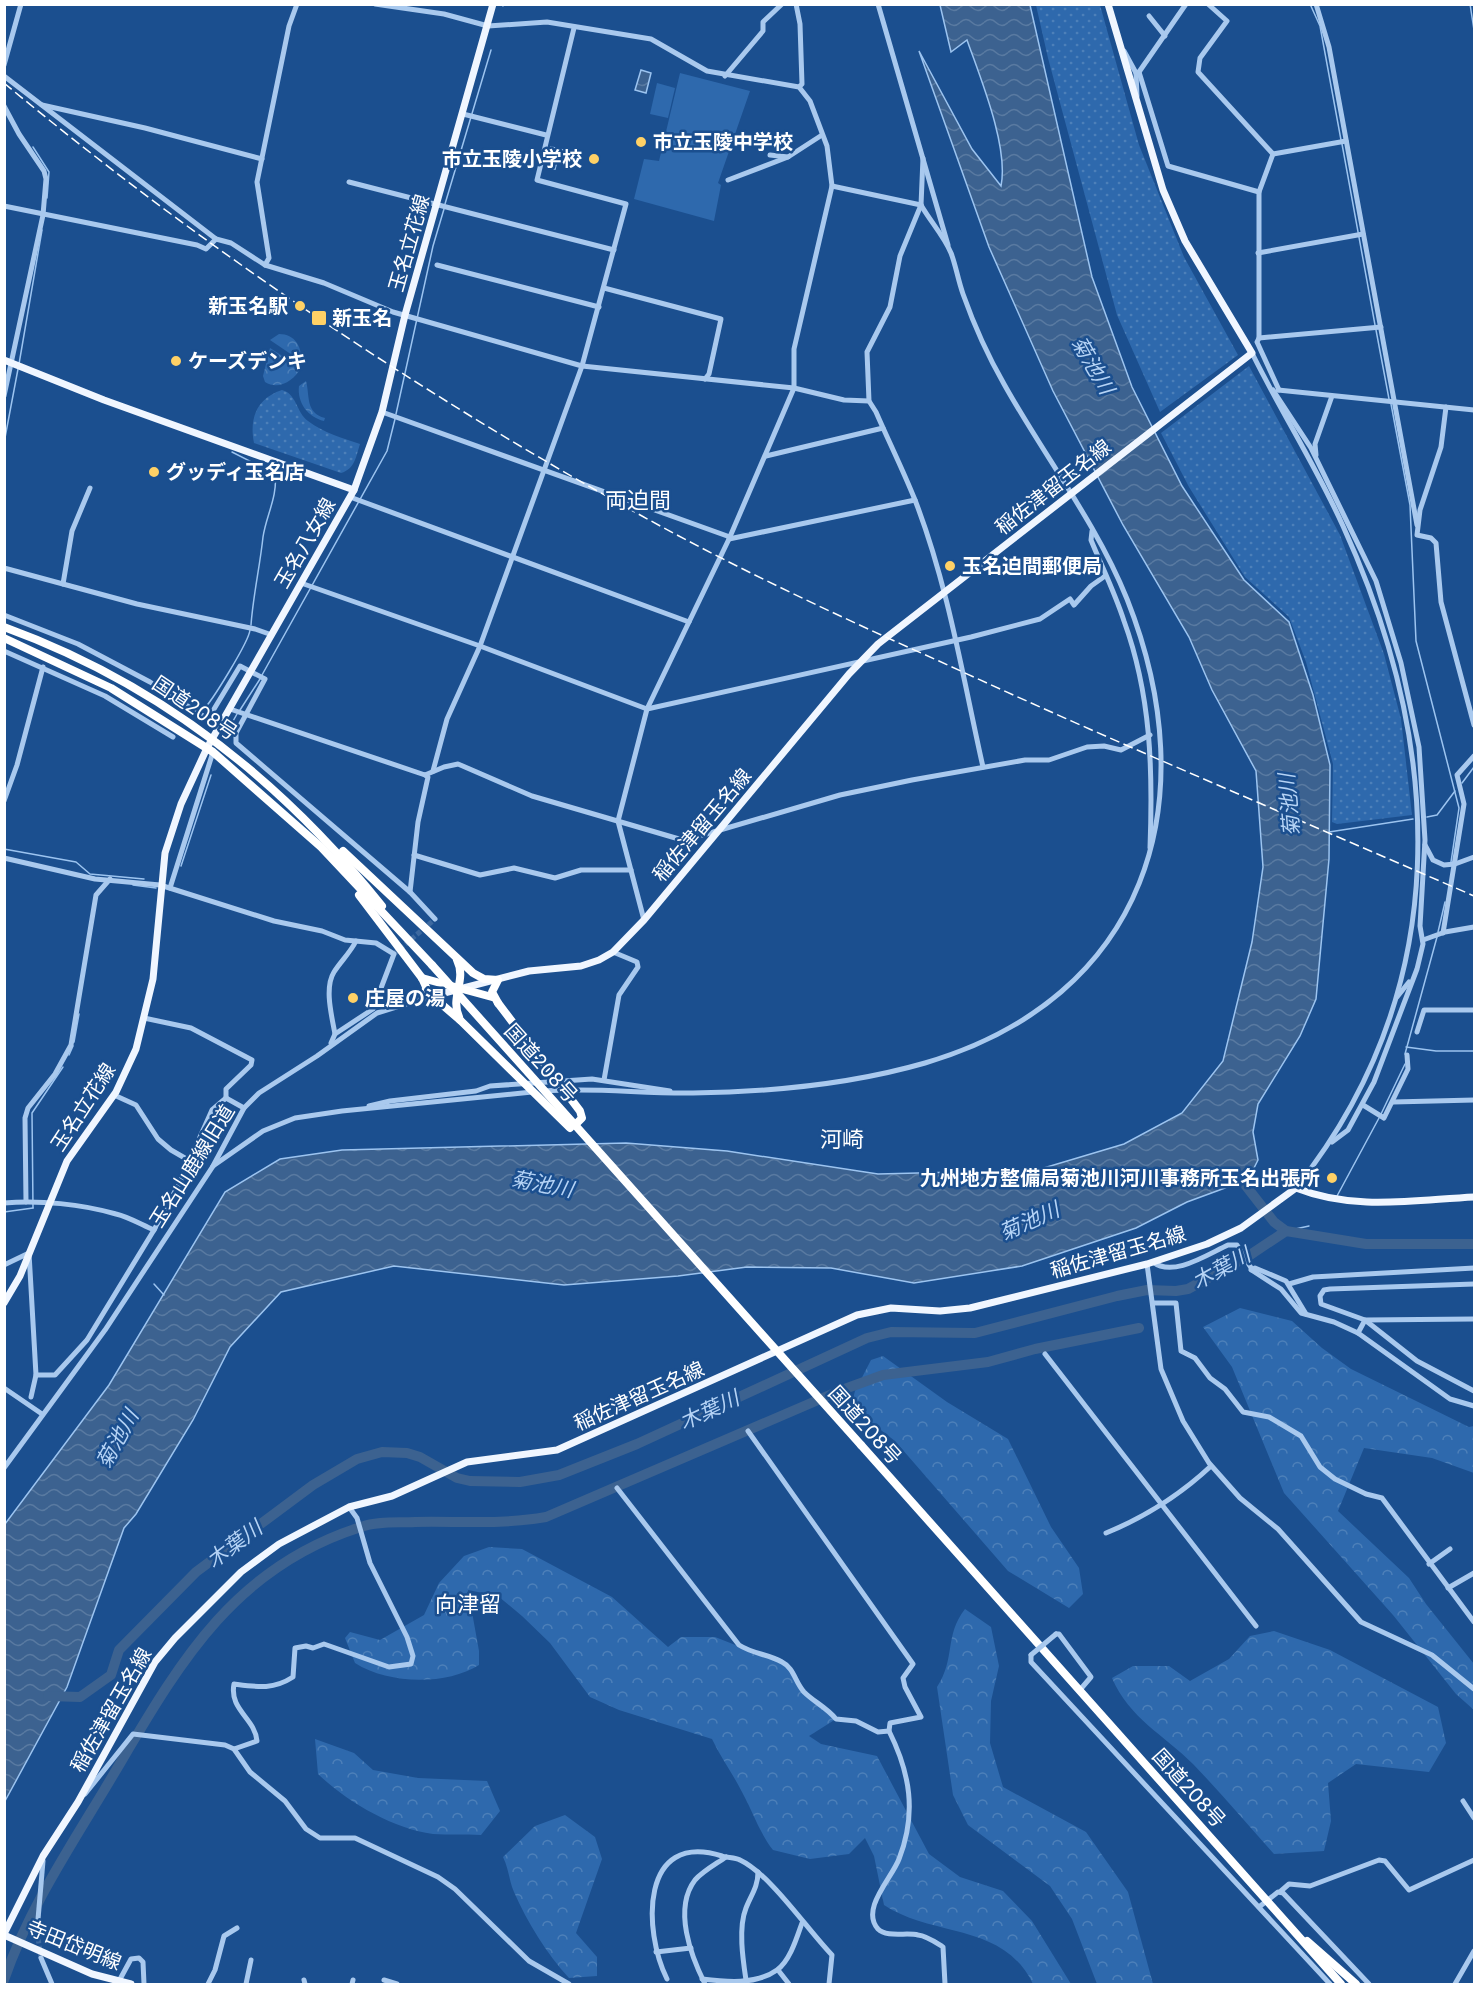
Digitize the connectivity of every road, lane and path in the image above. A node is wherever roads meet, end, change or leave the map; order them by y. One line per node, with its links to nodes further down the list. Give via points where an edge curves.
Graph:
1 (21, 4): 17 (street)
2 (297, 4): 33 (street)
3 (375, 4): 13 (street, via 444,14)
4 (493, 4): 13 (main road, 玉名立花線)
5 (782, 4): 20 (street, via 763,22 763,31)
6 (796, 4): 21 (street, via 800,24)
7 (879, 4): 32 (street)
8 (1108, 4): 16 (main road)
9 (1186, 4): 15 (street)
10 (1208, 4): 29 (street, via 1227,21 1200,58 1198,72)
11 (1316, 4): 28 (street, via 1324,24)
12 (1149, 16): 15 (street)
13 (488, 26): 14 (street, via 547,22); 25 (main road, 玉名立花線)
14 (574, 28): 20 (street, via 651,39 706,71); 26 (street)
15 (1165, 36): 18 (street)
16 (1117, 37): 18 (street); 24 (main road)
17 (4, 65)
18 (1138, 73): 24 (street); 37 (street, via 1168,166)
19 (4, 76): 22 (street)
20 (725, 76): 21 (street)
21 (799, 87): 27 (street, via 810,101)
22 (41, 105): 33 (street); 43 (street)
23 (4, 106): 41 (street, via 44,171)
24 (1138, 110): 54 (main road, via 1163,190 1185,241)
25 (469, 116): 26 (street); 38 (main road, 玉名立花線)
26 (546, 135): 44 (street, via 537,180 626,204)
27 (822, 135): 31 (street); 36 (street, via 829,153)
28 (1345, 141): 29 (street); 42 (street)
29 (1273, 154): 37 (street)
30 (770, 155): 31 (street)
31 (788, 156): 34 (street)
32 (923, 158): 39 (street); 45 (street)
33 (262, 159): 47 (street, via 257,189 268,258)
34 (728, 180)
35 (349, 182): 38 (street)
36 (832, 186): 39 (street); 58 (street, via 794,349)
37 (1259, 192): 46 (street)
38 (438, 204): 44 (street); 51 (main road, 玉名立花線)
39 (921, 205): 45 (street); 62 (street, via 900,256 890,307 867,352)
40 (4, 206): 41 (street)
41 (43, 215): 43 (street, via 206,249); 55 (street)
42 (1363, 235): 46 (street); 52 (street)
43 (216, 239): 47 (street, via 231,243)
44 (614, 250): 49 (street)
45 (950, 250): 72 (street, via 988,356)
46 (1258, 253): 53 (street)
47 (265, 265): 51 (street)
48 (437, 265): 50 (street)
49 (604, 288): 50 (street); 57 (street, via 722,319)
50 (600, 307): 56 (street)
51 (405, 315): 56 (street); 66 (main road, 玉名立花線)
52 (1380, 327): 53 (street); 63 (street)
53 (1259, 338): 59 (street, via 1257,342)
54 (1252, 353): 59 (street); 72 (main road, 稲佐津留玉名線)
55 (8, 361): 60 (street); 73 (main road, 玉名八女線)
56 (582, 366): 57 (street); 70 (street)
57 (705, 379): 58 (street)
58 (794, 388): 62 (street, via 844,400); 68 (street)
59 (1274, 390): 61 (street); 69 (street); 136 (street, via 1344,528 1375,606 1406,715 1418,844 1414,921)
60 (4, 396)
61 (1332, 396): 63 (street); 69 (street, via 1315,444)
62 (869, 401): 67 (street)
63 (1395, 402): 64 (street); 75 (street)
64 (1446, 407): 65 (street); 75 (street, via 1441,447)
65 (1474, 410)
66 (382, 412): 70 (street); 73 (main road, 玉名立花線)
67 (883, 428): 68 (street); 74 (street)
68 (766, 456): 77 (street)
69 (1317, 458): 112 (street, via 1376,581 1401,663 1419,747)
70 (542, 469): 77 (street); 78 (street)
71 (90, 488): 82 (street, via 72,531)
72 (1074, 491): 76 (street); 83 (main road, 稲佐津留玉名線)
73 (354, 496): 78 (street); 81 (main road, 玉名八女線)
74 (915, 500): 77 (street); 83 (street)
75 (1417, 525): 98 (street, via 1417,535 1436,543 1441,602)
76 (1092, 529): 80 (street, via 1091,540); 114 (street, via 1126,596 1152,683 1161,744 1159,806)
77 (730, 538): 85 (street)
78 (512, 557): 85 (street); 90 (street)
79 (4, 568): 82 (street)
80 (1105, 576): 89 (street, via 1074,605 1070,600 1040,619); 99 (street, via 1132,646)
81 (301, 583): 87 (main road, 玉名八女線); 90 (street)
82 (63, 584): 87 (street)
83 (943, 592): 89 (street); 92 (main road, 稲佐津留玉名線)
84 (4, 615): 94 (street, via 88,649 208,719 240,666)
85 (689, 622): 96 (street)
86 (4, 627): 101 (highway, 国道208号, via 115,677)
87 (272, 635): 94 (main road, 玉名八女線)
88 (4, 638): 102 (highway, 国道208号, via 111,688)
89 (955, 641): 92 (street); 104 (street)
90 (480, 646): 96 (street); 105 (street, via 447,719)
91 (4, 651): 93 (street)
92 (861, 661): 96 (street); 110 (main road, 稲佐津留玉名線)
93 (43, 667): 100 (street, via 105,696); 107 (street)
94 (250, 671): 95 (main road, 玉名八女線); 97 (street, via 265,679)
95 (230, 709): 97 (street); 101 (main road, 玉名八女線)
96 (647, 709): 109 (street)
97 (248, 715): 106 (street); 122 (street, via 236,733 236,743)
98 (1474, 725)
99 (1150, 735): 104 (street, via 1121,750 1087,747 1049,760); 114 (street)
100 (173, 737)
101 (213, 738): 102 (main road, 玉名八女線); 108 (highway, 国道208号)
102 (210, 750): 111 (highway, 国道208号); 120 (main road, 玉名立花線, via 175,819); 121 (street)
103 (1474, 756): 117 (street, via 1456,775 1464,804)
104 (983, 767): 110 (street, via 840,795)
105 (433, 771): 106 (street); 109 (street, via 458,764 532,796)
106 (425, 775): 113 (street, via 428,777)
107 (4, 801)
108 (305, 817): 127 (highway, 国道208号, via 354,870); 131 (highway)
109 (618, 821): 110 (street, via 679,838); 118 (street)
110 (719, 830): 124 (main road, 稲佐津留玉名線)
111 (304, 835): 127 (highway, 国道208号, via 321,847); 133 (highway, via 369,908)
112 (1425, 843): 117 (street, via 1433,860); 128 (street, via 1420,926)
113 (414, 855): 118 (street, via 480,875 514,868 555,878 581,870); 122 (street)
114 (1149, 856): 147 (street, via 1125,917 1101,954 1042,1006 975,1045 925,1063 872,1075 778,1087)
115 (1474, 856): 117 (street)
116 (4, 858): 119 (street)
117 (1455, 864): 126 (street)
118 (631, 870): 124 (street)
119 (110, 879): 120 (street); 162 (street, via 96,895 71,1045 25,1118)
120 (160, 885): 121 (street); 140 (main road, 玉名立花線, via 153,979)
121 (170, 888): 129 (street, via 227,908)
122 (410, 892): 123 (street)
123 (435, 919)
124 (644, 920): 130 (main road, 稲佐津留玉名線)
125 (1474, 927): 126 (street)
126 (1442, 934): 128 (street)
127 (408, 939): 155 (highway, 国道208号, bridge)
128 (1423, 940): 132 (street)
129 (356, 941): 143 (street, via 332,975 330,1000); 143 (street, via 376,943 393,954 373,1009)
130 (613, 952): 134 (main road, 稲佐津留玉名線, via 581,966 529,971); 146 (street, via 633,959 638,968 619,995)
131 (454, 955): 134 (highway, via 473,973); 135 (highway, via 461,969)
132 (1417, 969): 136 (street); 152 (street)
133 (422, 978): 135 (highway); 137 (highway)
134 (498, 980): 135 (main road, 稲佐津留玉名線); 138 (highway, via 493,987)
135 (459, 989): 137 (main road, 稲佐津留玉名線); 138 (highway); 141 (highway, via 456,1005)
136 (1397, 997): 156 (street, via 1362,1088)
137 (425, 998): 141 (highway, via 439,1002); 144 (street, 玉名山鹿線旧道, via 377,1013)
138 (495, 1000): 155 (highway, bridge, via 580,1111 582,1118)
139 (1474, 1010): 142 (street, via 1424,1010)
140 (144, 1018): 148 (main road, 玉名立花線, via 136,1049); 149 (street, via 191,1028 252,1060 226,1089)
141 (460, 1020): 157 (highway, bridge)
142 (1417, 1032)
143 (335, 1034): 144 (street)
144 (331, 1045): 153 (street, 玉名山鹿線旧道)
145 (1407, 1055): 151 (street, via 1408,1069)
146 (604, 1080): 147 (street); 154 (street, via 490,1086 390,1101)
147 (674, 1093): 154 (street, via 572,1089)
148 (114, 1095): 158 (street, via 136,1106 158,1139); 164 (main road, 玉名立花線, via 77,1143)
149 (226, 1098): 153 (street); 158 (street, via 212,1110)
150 (1474, 1100): 151 (street)
151 (1393, 1102): 152 (street, via 1384,1118)
152 (1363, 1105): 156 (street, via 1347,1130)
153 (244, 1108): 159 (street, 玉名山鹿線旧道)
154 (365, 1109): 159 (street, via 315,1114 280,1123 243,1143)
155 (575, 1125): 157 (highway, 国道208号, bridge)
156 (1331, 1142): 160 (street)
157 (597, 1152): 202 (highway, 国道208号, bridge)
158 (190, 1161): 165 (street)
159 (213, 1166): 185 (street, 玉名山鹿線旧道, via 105,1330)
160 (1296, 1188): 161 (main road, via 1323,1199 1352,1203); 167 (main road, 稲佐津留玉名線, via 1260,1216 1208,1244)
161 (1474, 1197)
162 (26, 1202): 163 (street); 164 (street)
163 (4, 1203)
164 (53, 1204): 165 (street, via 118,1214); 166 (main road, 玉名立花線)
165 (154, 1230): 180 (street, via 87,1340 55,1375)
166 (29, 1253): 168 (street); 173 (main road, 玉名立花線); 180 (street)
167 (1150, 1263): 170 (street, via 1167,1269 1237,1245); 174 (street); 193 (main road, 稲佐津留玉名線, via 955,1311 874,1310 557,1450 481,1459 392,1496)
168 (4, 1265)
169 (1474, 1268): 171 (street, via 1312,1277)
170 (1251, 1269): 171 (street); 175 (street, via 1281,1289)
171 (1289, 1284): 175 (street)
172 (1474, 1284): 177 (street, via 1330,1289 1320,1296 1321,1305)
173 (4, 1303)
174 (1153, 1303): 189 (street, via 1161,1369 1194,1442); 196 (street, via 1176,1303 1181,1351 1195,1358 1244,1412 1269,1417 1301,1436 1320,1467 1335,1479 1382,1498)
175 (1306, 1316): 178 (street)
176 (1474, 1319): 177 (street)
177 (1365, 1320): 178 (street); 182 (street, via 1417,1361)
178 (1358, 1333): 184 (street, via 1450,1399)
179 (1045, 1353): 192 (street)
180 (36, 1375): 183 (street)
181 (4, 1388): 185 (street)
182 (1474, 1391)
183 (31, 1398)
184 (1474, 1406)
185 (42, 1414): 187 (street, 玉名山鹿線旧道)
186 (748, 1431): 203 (street, via 913,1664 903,1678 921,1717 890,1723)
187 (15, 1454): 188 (street); 190 (street, 玉名山鹿線旧道)
188 (4, 1459)
189 (1211, 1466): 192 (street, via 1190,1487); 201 (street, via 1240,1498 1278,1529 1361,1622 1432,1655)
190 (4, 1468)
191 (616, 1488): 203 (street, via 739,1645 789,1666 802,1690 836,1719 856,1721 878,1732)
192 (1161, 1505): 194 (street); 200 (street)
193 (349, 1507): 204 (street, via 357,1518 370,1563 407,1637 413,1656 411,1664 389,1666 324,1644 295,1648 293,1677 284,1683 264,1688 234,1684 238,1710 254,1728 256,1740); 206 (main road, 稲佐津留玉名線, via 279,1544 240,1572 175,1638 155,1662)
194 (1106, 1533)
195 (1450, 1549): 196 (street)
196 (1429, 1564): 198 (street)
197 (1474, 1575): 198 (street)
198 (1448, 1588): 199 (street)
199 (1474, 1622)
200 (1256, 1626)
201 (1474, 1689)
202 (1079, 1691): 213 (highway, 国道208号); 214 (street, bridge, via 1091,1677 1056,1634 1030,1655 1031,1662)
203 (889, 1731): 240 (street, via 908,1777 908,1823 900,1858 873,1906 873,1919 882,1932 919,1935 943,1947)
204 (234, 1749): 206 (street, via 214,1742 133,1734); 237 (street, via 250,1772 285,1801 306,1829 320,1838 355,1838 438,1877 529,1961)
205 (1463, 1801): 207 (street)
206 (78, 1802): 208 (main road, 稲佐津留玉名線)
207 (1474, 1818)
208 (43, 1856): 217 (street); 218 (main road, 稲佐津留玉名線)
209 (726, 1857): 211 (street, via 740,1860); 220 (street, via 697,1878 690,1888 686,1913); 222 (street, via 702,1851 686,1854 663,1870 651,1896)
210 (1474, 1860): 212 (street, via 1409,1890 1385,1861 1379,1860 1310,1886 1289,1884)
211 (758, 1872): 215 (street); 228 (street, via 743,1924)
212 (1281, 1892): 213 (street); 244 (street)
213 (1268, 1900): 214 (street); 219 (highway, 国道208号)
214 (1259, 1907): 241 (street)
215 (802, 1923): 225 (street); 239 (street, via 832,1955)
216 (237, 1928): 234 (street, via 224,1936)
217 (37, 1931)
218 (4, 1934): 229 (main road, 寺田岱明線, via 92,1974)
219 (1297, 1934): 242 (highway, 国道208号); 243 (highway, 国道208号)
220 (691, 1948): 222 (street); 230 (street)
221 (1474, 1951): 245 (street)
222 (656, 1952): 226 (street)
223 (41, 1958): 231 (street)
224 (251, 1960): 235 (street)
225 (778, 1970): 228 (street); 238 (street)
226 (667, 1979)
227 (384, 1980): 236 (street)
228 (746, 1980): 230 (street)
229 (119, 1981): 232 (main road, 寺田岱明線); 233 (street, via 131,1959 139,1958 143,1962)
230 (704, 1982)
231 (52, 1984)
232 (131, 1984)
233 (144, 1984)
234 (208, 1984)
235 (246, 1984)
236 (397, 1984)
237 (568, 1984)
238 (789, 1984)
239 (829, 1984)
240 (945, 1984)
241 (1330, 1984)
242 (1341, 1984)
243 (1356, 1984)
244 (1369, 1984)
245 (1455, 1984)

